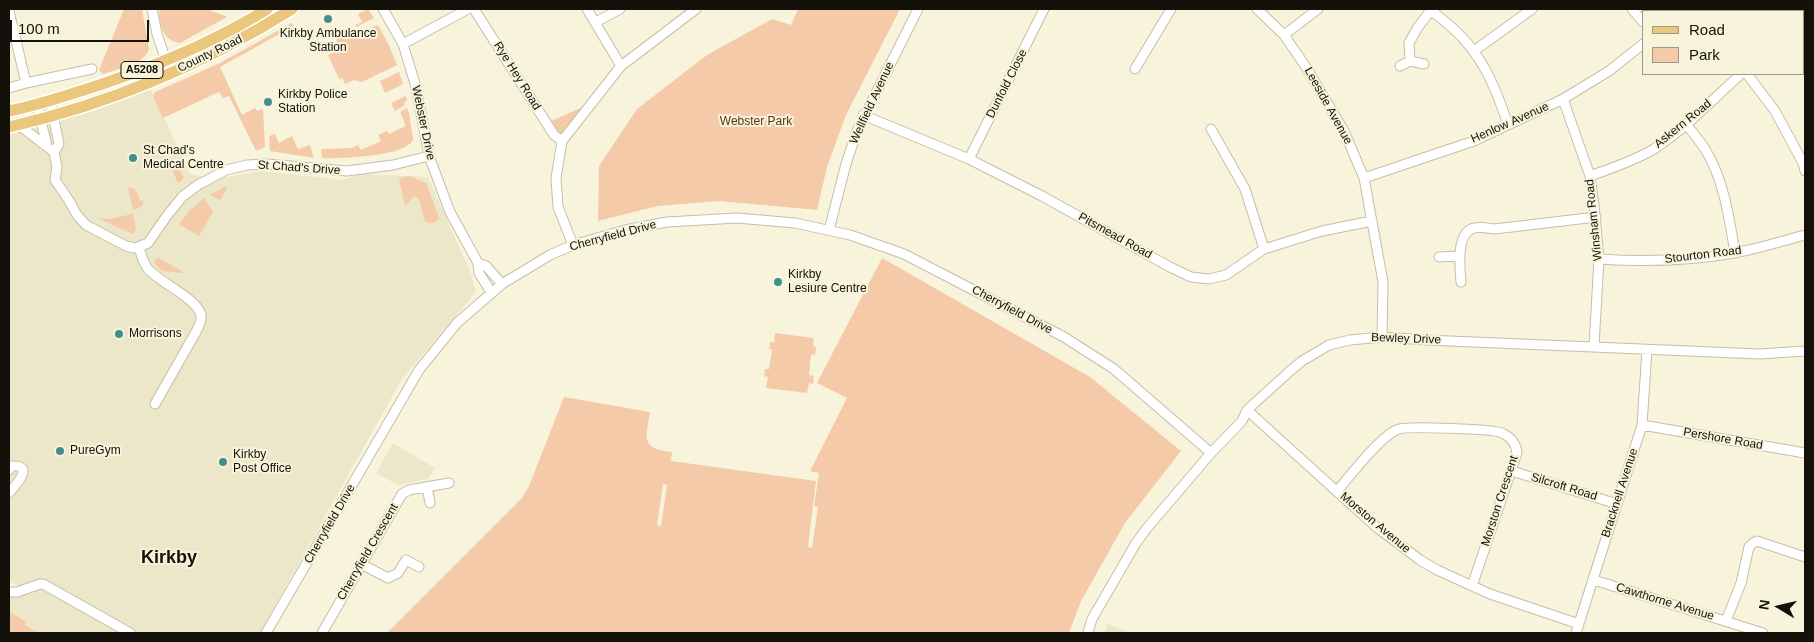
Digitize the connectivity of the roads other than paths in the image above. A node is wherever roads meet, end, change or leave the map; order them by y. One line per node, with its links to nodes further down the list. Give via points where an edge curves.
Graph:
1 (152, 9): 25 (street, via 156,34)
2 (267, 9): 25 (main road, County Road / A5208)
3 (292, 9): 40 (main road, County Road / A5208, via 218,51 167,75)
4 (383, 9): 22 (street, Webster Drive)
5 (468, 9): 22 (street)
6 (474, 9): 47 (street, Rye Hey Road, via 554,135)
7 (587, 9): 20 (street)
8 (620, 9): 20 (street)
9 (696, 9): 28 (street)
10 (918, 9): 41 (street, Wellfield Avenue)
11 (1044, 9): 50 (street, Dunfold Close)
12 (1171, 9): 31 (street)
13 (1257, 9): 21 (street, Leeside Avenue)
14 (1318, 9): 21 (street)
15 (1430, 9): 24 (street); 26 (street, via 1409,43)
16 (1532, 9): 24 (street)
17 (1632, 9): 19 (street)
18 (9, 11): 34 (street)
19 (1642, 21)
20 (596, 22): 28 (street)
21 (1284, 35): 53 (street, Leeside Avenue, via 1325,97)
22 (403, 44): 49 (street, Webster Drive, via 419,100)
23 (1642, 45): 36 (street, Henlow Avenue, via 1609,71)
24 (1474, 51): 44 (street)
25 (166, 61): 37 (main road, County Road / A5208)
26 (1410, 61): 27 (street); 29 (street)
27 (1424, 64)
28 (621, 66): 47 (street)
29 (1400, 66)
30 (92, 69): 34 (street)
31 (1135, 69)
32 (1740, 75): 43 (street, Askern Road)
33 (1748, 75): 51 (street, via 1774,111)
34 (26, 84): 35 (street)
35 (9, 88)
36 (1563, 99): 44 (street, Henlow Avenue); 52 (street, Winsham Road)
37 (50, 101): 38 (main road, County Road / A5208); 40 (street)
38 (37, 104): 39 (main road, County Road / A5208); 42 (street)
39 (9, 110)
40 (52, 115): 42 (main road, County Road / A5208); 48 (street, via 59,144)
41 (863, 115): 50 (street, Pitsmead Road); 56 (street, Wellfield Avenue)
42 (41, 119): 45 (main road, County Road / A5208); 48 (street)
43 (1686, 124): 52 (street, Askern Road, via 1653,149); 61 (street, via 1705,149 1719,178)
44 (1508, 125): 53 (street, Henlow Avenue, via 1474,141)
45 (12, 126): 48 (street, via 24,129)
46 (1212, 129): 60 (street, via 1245,189)
47 (562, 141): 58 (street, via 556,178 558,207)
48 (51, 149): 59 (street, via 57,167 55,180 80,220 126,246)
49 (429, 156): 59 (street, St Chad's Drive, via 347,171 267,164 226,170 198,184 183,196 152,239); 65 (street, Webster Drive, via 450,212)
50 (969, 159): 60 (street, Pitsmead Road, via 1191,277 1209,280 1226,275)
51 (1804, 165)
52 (1590, 176): 54 (street, Winsham Road)
53 (1364, 178): 55 (street, Leeside Avenue)
54 (1596, 217): 62 (street, via 1470,229); 64 (street, Winsham Road)
55 (1372, 221): 60 (street, Pitsmead Road, via 1322,231); 69 (street, Leeside Avenue, via 1383,282)
56 (829, 230): 58 (street, Cherryfield Drive, via 774,221 699,219 625,230); 76 (street, Cherryfield Drive, via 904,254 1064,337 1114,369)
57 (1805, 235): 61 (street, Stourton Road)
58 (573, 245): 67 (street, Cherryfield Drive)
59 (139, 247): 73 (street, via 150,271 201,313 197,330)
60 (1264, 249)
61 (1735, 253): 64 (street, Stourton Road, via 1658,261)
62 (1458, 256): 63 (street); 66 (street)
63 (1439, 257)
64 (1599, 258): 70 (street, Winsham Road)
65 (478, 263): 67 (street, Webster Drive, via 486,266); 68 (street, Webster Drive, via 479,273)
66 (1461, 282)
67 (502, 284): 68 (street, Cherryfield Drive)
68 (492, 292): 95 (street, Cherryfield Drive, via 457,324 419,370)
69 (1382, 337): 70 (street, Bewley Drive); 74 (street, Bewley Drive, via 1329,345 1290,371)
70 (1594, 346): 71 (street, Bewley Drive)
71 (1647, 350): 72 (street, Bewley Drive, via 1760,354); 75 (street, Bracknell Avenue)
72 (1805, 351)
73 (156, 404)
74 (1248, 410): 76 (street, Bewley Drive, via 1242,421); 82 (street, Morston Avenue)
75 (1642, 425): 77 (street, Pershore Road); 85 (street, Bracknell Avenue)
76 (1211, 453): 97 (street, Bewley Drive, via 1136,542 1092,620)
77 (1805, 453)
78 (9, 470): 83 (street, via 11,466 17,466 23,473)
79 (1512, 471): 82 (street, Morston Crescent, via 1516,446 1500,431 1400,428 1386,436); 85 (street, Silcroft Road); 90 (street, Morston Crescent)
80 (448, 483): 81 (street, Cherryfield Crescent)
81 (427, 487): 84 (street); 87 (street, Cherryfield Crescent, via 402,494)
82 (1337, 491): 90 (street, Morston Avenue, via 1374,526 1406,550 1437,570)
83 (9, 493)
84 (430, 503)
85 (1617, 504): 89 (street, Bracknell Avenue)
86 (1805, 557): 92 (street, via 1753,542)
87 (361, 564): 88 (street, via 388,578 398,573 406,560); 96 (street, Cherryfield Crescent)
88 (419, 567)
89 (1594, 580): 92 (street, Cawthorne Avenue); 93 (street, Bracknell Avenue)
90 (1472, 586): 93 (street, Morston Avenue)
91 (9, 592): 94 (street, via 40,584 49,586)
92 (1726, 621): 99 (street, Cawthorne Avenue)
93 (1579, 624): 98 (street, Bracknell Avenue)
94 (130, 633)
95 (266, 633)
96 (322, 633)
97 (1088, 633)
98 (1576, 633)
99 (1763, 633)

